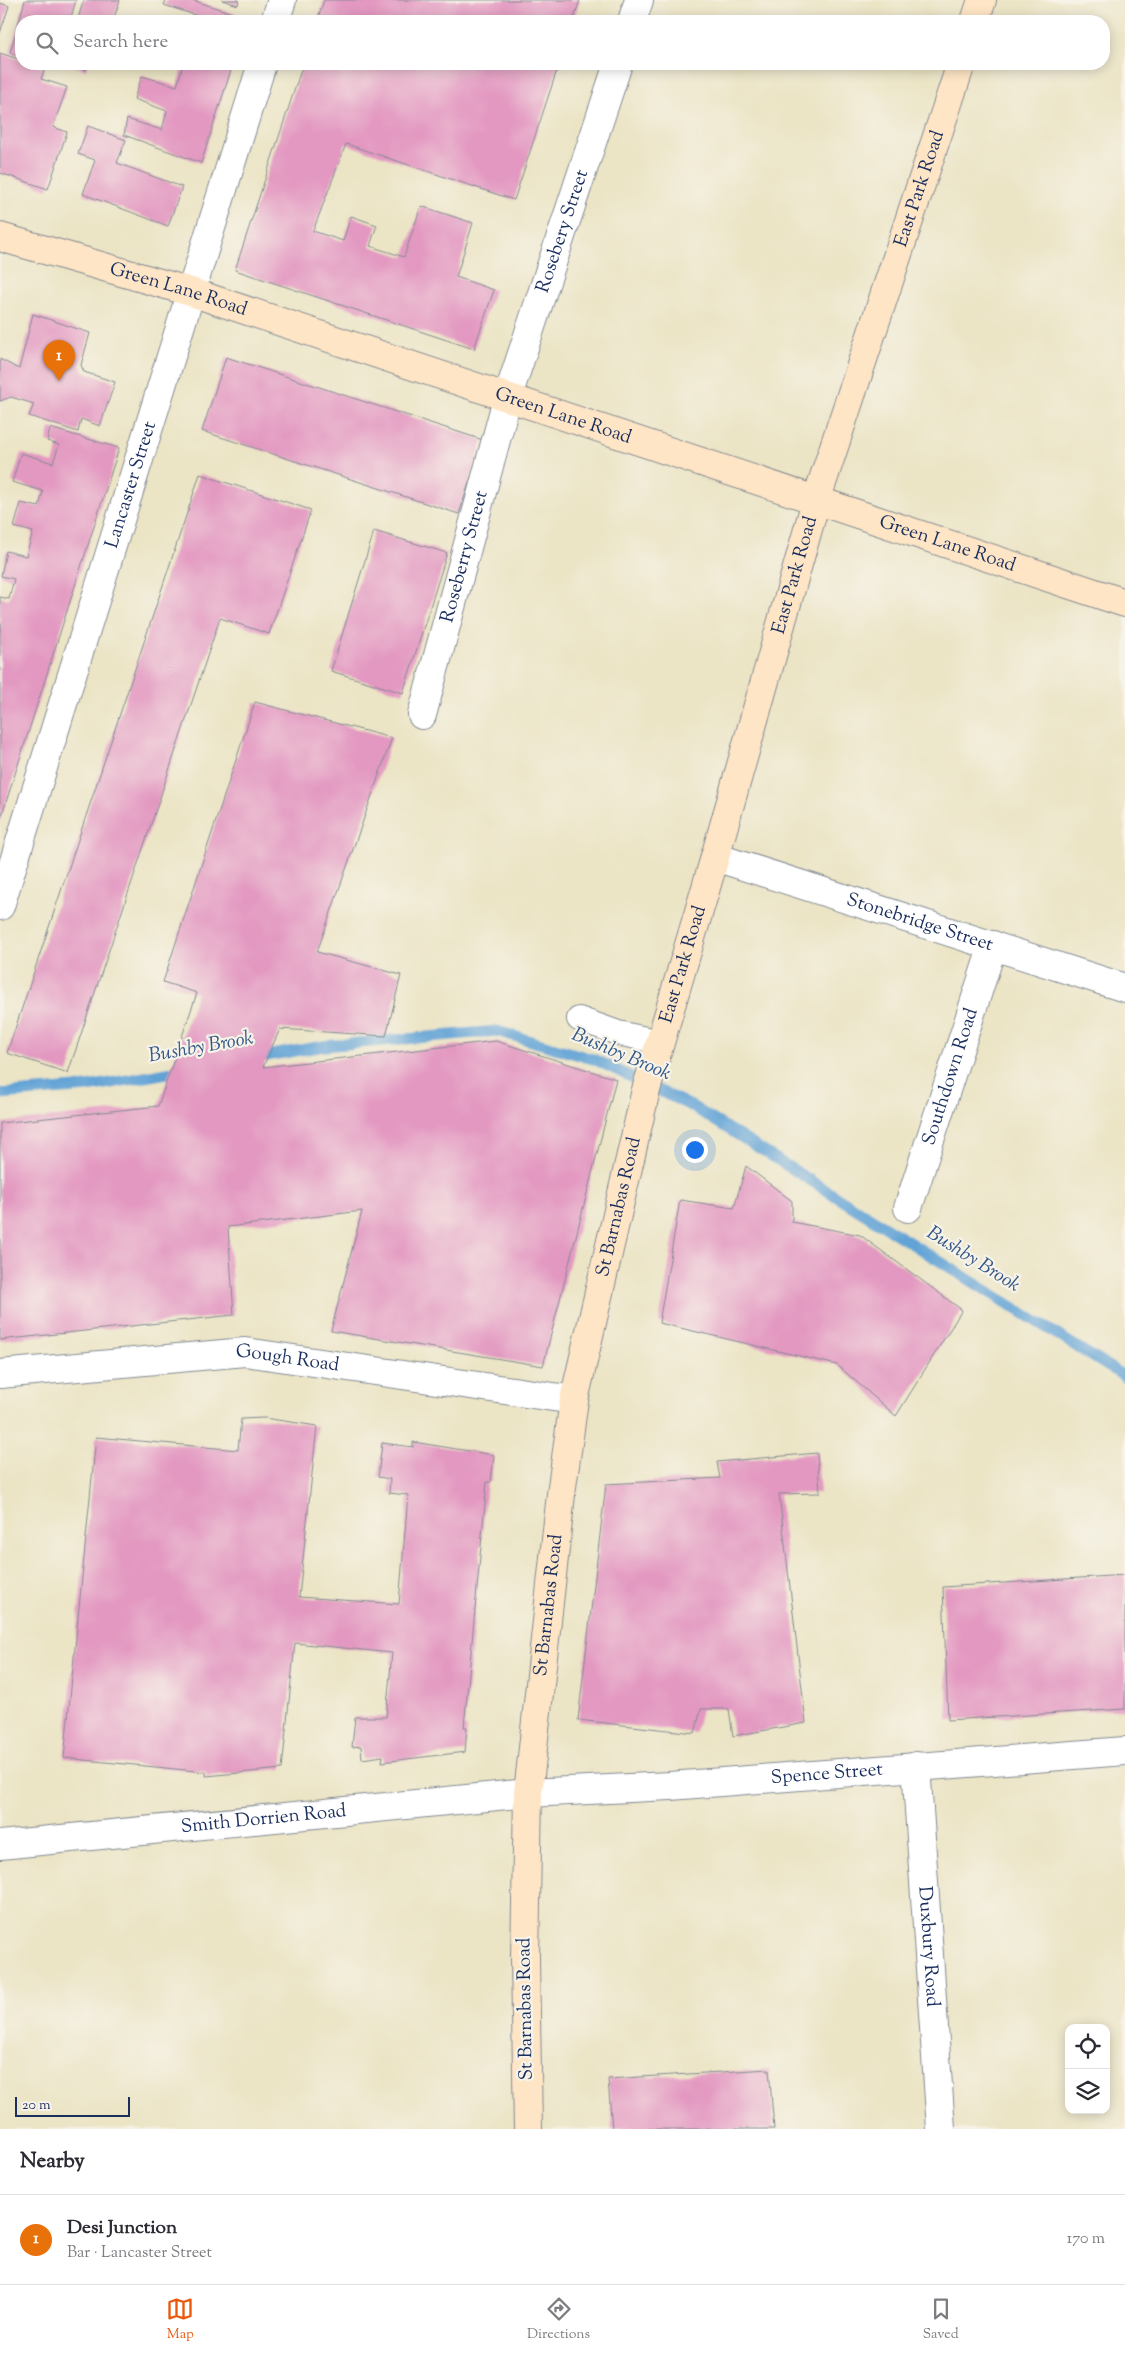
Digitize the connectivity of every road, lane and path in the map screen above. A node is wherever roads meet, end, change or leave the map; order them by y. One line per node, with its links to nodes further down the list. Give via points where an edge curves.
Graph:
1 (282, 0): 4 (street)
2 (639, 0): 5 (street)
3 (982, 0): 6 (main road)
4 (277, 15)
5 (634, 15)
6 (977, 15)
7 (260, 70): 11 (street, Lancaster Street)
8 (616, 70): 12 (street, Rosebery Street)
9 (959, 70): 13 (main road, East Park Road)
10 (0, 237): 11 (main road, Green Lane Road)
11 (191, 292): 12 (main road, Green Lane Road); 17 (street, Lancaster Street)
12 (507, 398): 13 (main road, Green Lane Road); 15 (street, Roseberry Street)
13 (816, 502): 14 (main road, Green Lane Road); 16 (main road, East Park Road)
14 (1125, 603)
15 (422, 715)
16 (715, 857): 18 (street, Stonebridge Street); 21 (main road, East Park Road)
17 (0, 906)
18 (993, 945): 19 (street, Stonebridge Street); 23 (street, Southdown Road)
19 (1125, 988)
20 (579, 1019): 21 (lane)
21 (657, 1052): 22 (main road, East Park Road)
22 (646, 1090): 25 (main road, St Barnabas Road)
23 (908, 1208)
24 (0, 1374): 25 (street, Gough Road, via 245,1352)
25 (574, 1400): 28 (main road, St Barnabas Road)
26 (1125, 1751): 27 (street, Spence Street)
27 (916, 1766): 28 (street, Spence Street, via 670,1786); 31 (street, Duxbury Road)
28 (528, 1793): 29 (street, Smith Dorrien Road); 30 (main road, St Barnabas Road, via 525,1959)
29 (0, 1845)
30 (528, 2129)
31 (941, 2129)

